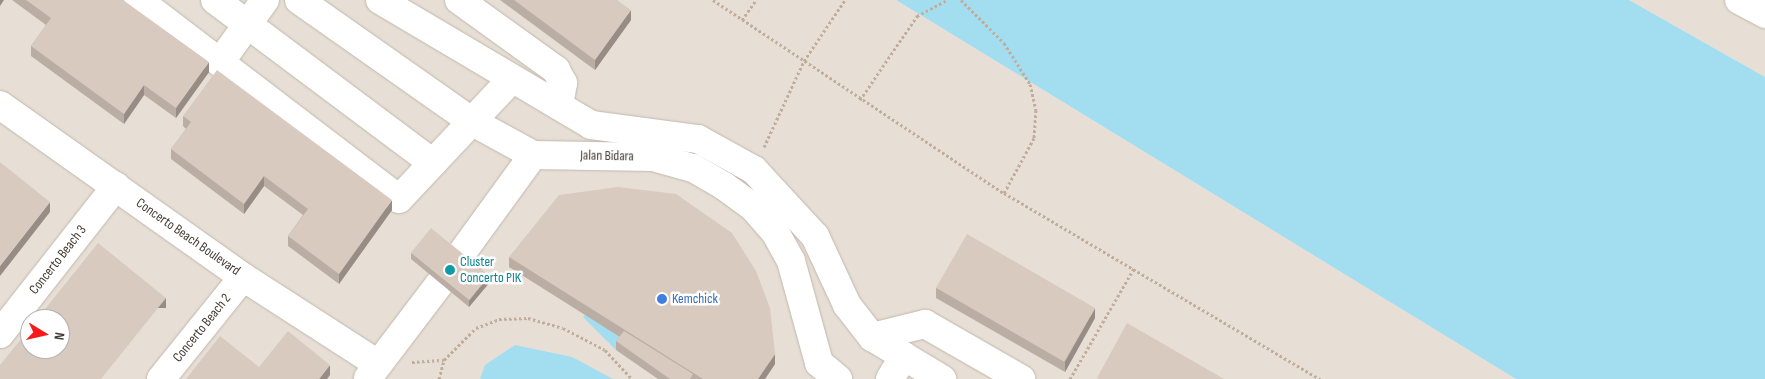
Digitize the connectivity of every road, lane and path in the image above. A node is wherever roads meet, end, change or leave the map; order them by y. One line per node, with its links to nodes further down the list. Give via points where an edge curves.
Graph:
1 (138, 0): 16 (street)
2 (216, 0): 15 (street)
3 (264, 0): 15 (street)
4 (299, 0): 22 (street, Jalan Bidara)
5 (380, 0): 18 (street, Jalan Bidara)
6 (459, 0): 21 (street, via 556,70 563,83)
7 (713, 0): 14 (path)
8 (756, 0): 14 (path)
9 (845, 0): 17 (path)
10 (947, 0): 19 (path, via 917,16)
11 (961, 0): 27 (path, via 1004,43 1030,84 1036,110 1034,138)
12 (1739, 0): 13 (street)
13 (1765, 14)
14 (742, 20): 17 (path)
15 (248, 24): 16 (street); 24 (street)
16 (221, 61): 24 (street, via 392,197 405,197)
17 (804, 61): 19 (path); 25 (path)
18 (510, 81): 21 (street, Jalan Bidara); 22 (street)
19 (860, 100): 27 (path)
20 (0, 105): 26 (street, Concerto Beach Boulevard)
21 (559, 106): 25 (street, Jalan Bidara, via 591,125 698,139)
22 (471, 121): 23 (street, Jalan Bidara); 24 (street)
23 (533, 155): 28 (street); 36 (street, Jalan Bidara, via 653,157 693,168 731,191 775,232 790,260)
24 (433, 163)
25 (754, 170): 33 (street, Jalan Bidara, via 815,236 847,305)
26 (116, 186): 30 (street, Concerto Beach Boulevard); 32 (street, Concerto Beach 3)
27 (1004, 194): 29 (path)
28 (459, 257)
29 (1134, 268): 43 (path); 44 (path)
30 (244, 277): 35 (street, Concerto Beach Boulevard); 37 (street, Concerto Beach 2)
31 (440, 283): 35 (street)
32 (0, 334)
33 (872, 337): 34 (street, Jalan Bidara); 42 (street, via 925,324)
34 (904, 356): 40 (street); 41 (street, Jalan Bidara)
35 (373, 372)
36 (821, 374)
37 (161, 379)
38 (439, 379): 39 (path, via 444,360 476,328 500,319 528,318 563,328 605,350)
39 (632, 379)
40 (890, 379)
41 (942, 379)
42 (1021, 379)
43 (1070, 379)
44 (1320, 379)

